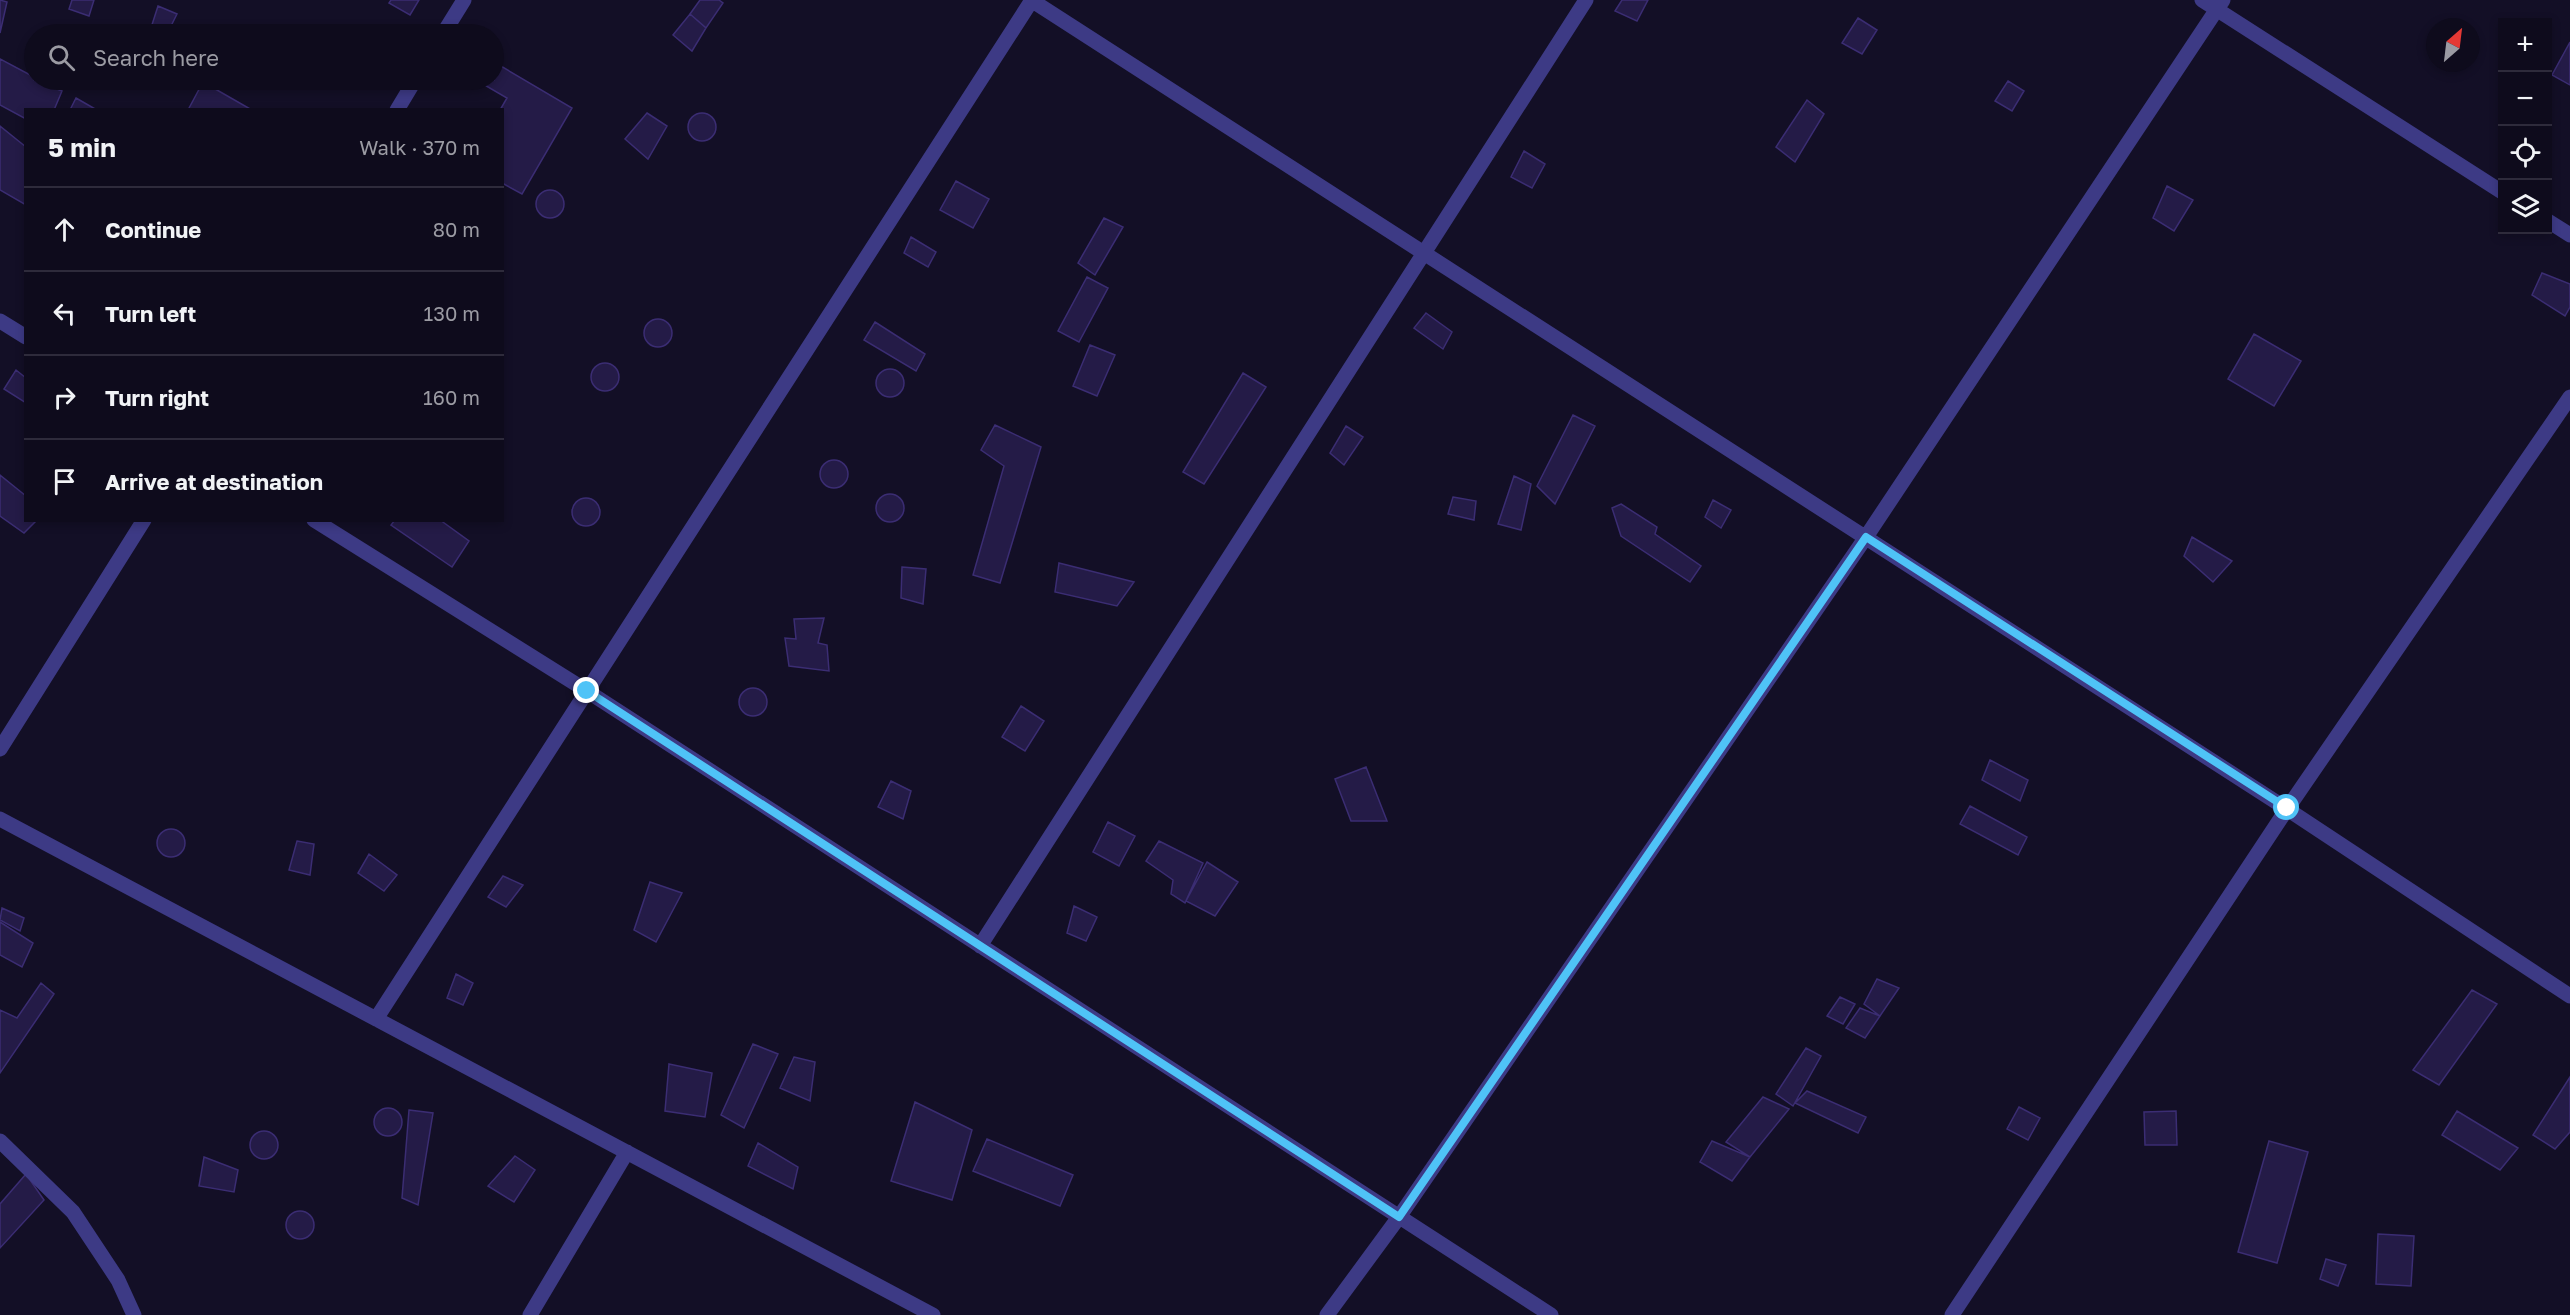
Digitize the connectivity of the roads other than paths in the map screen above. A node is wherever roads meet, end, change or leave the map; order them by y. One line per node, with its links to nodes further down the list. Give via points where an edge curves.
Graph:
1 (464, 0): 6 (street)
2 (1032, 0): 12 (street); 19 (street)
3 (1586, 0): 12 (street)
4 (2202, 0): 5 (street)
5 (2220, 5): 9 (street); 18 (street)
6 (449, 24)
7 (409, 90): 8 (street)
8 (398, 108)
9 (2498, 189)
10 (2552, 224): 11 (street)
11 (2570, 235)
12 (1424, 253): 18 (street); 23 (street)
13 (0, 321): 14 (street)
14 (24, 336)
15 (2570, 397): 21 (street)
16 (143, 522): 20 (street)
17 (317, 522): 19 (street)
18 (1866, 537): 21 (street); 28 (street)
19 (587, 691): 23 (street); 25 (street)
20 (0, 749)
21 (2287, 808): 24 (street); 34 (street)
22 (0, 819): 25 (street)
23 (980, 946): 28 (street)
24 (2570, 996)
25 (376, 1019): 27 (street)
26 (0, 1141): 29 (street, via 73,1212 118,1280)
27 (627, 1152): 30 (street); 31 (street)
28 (1399, 1217): 32 (street); 33 (street)
29 (135, 1315)
30 (530, 1315)
31 (933, 1315)
32 (1327, 1315)
33 (1551, 1315)
34 (1952, 1315)

